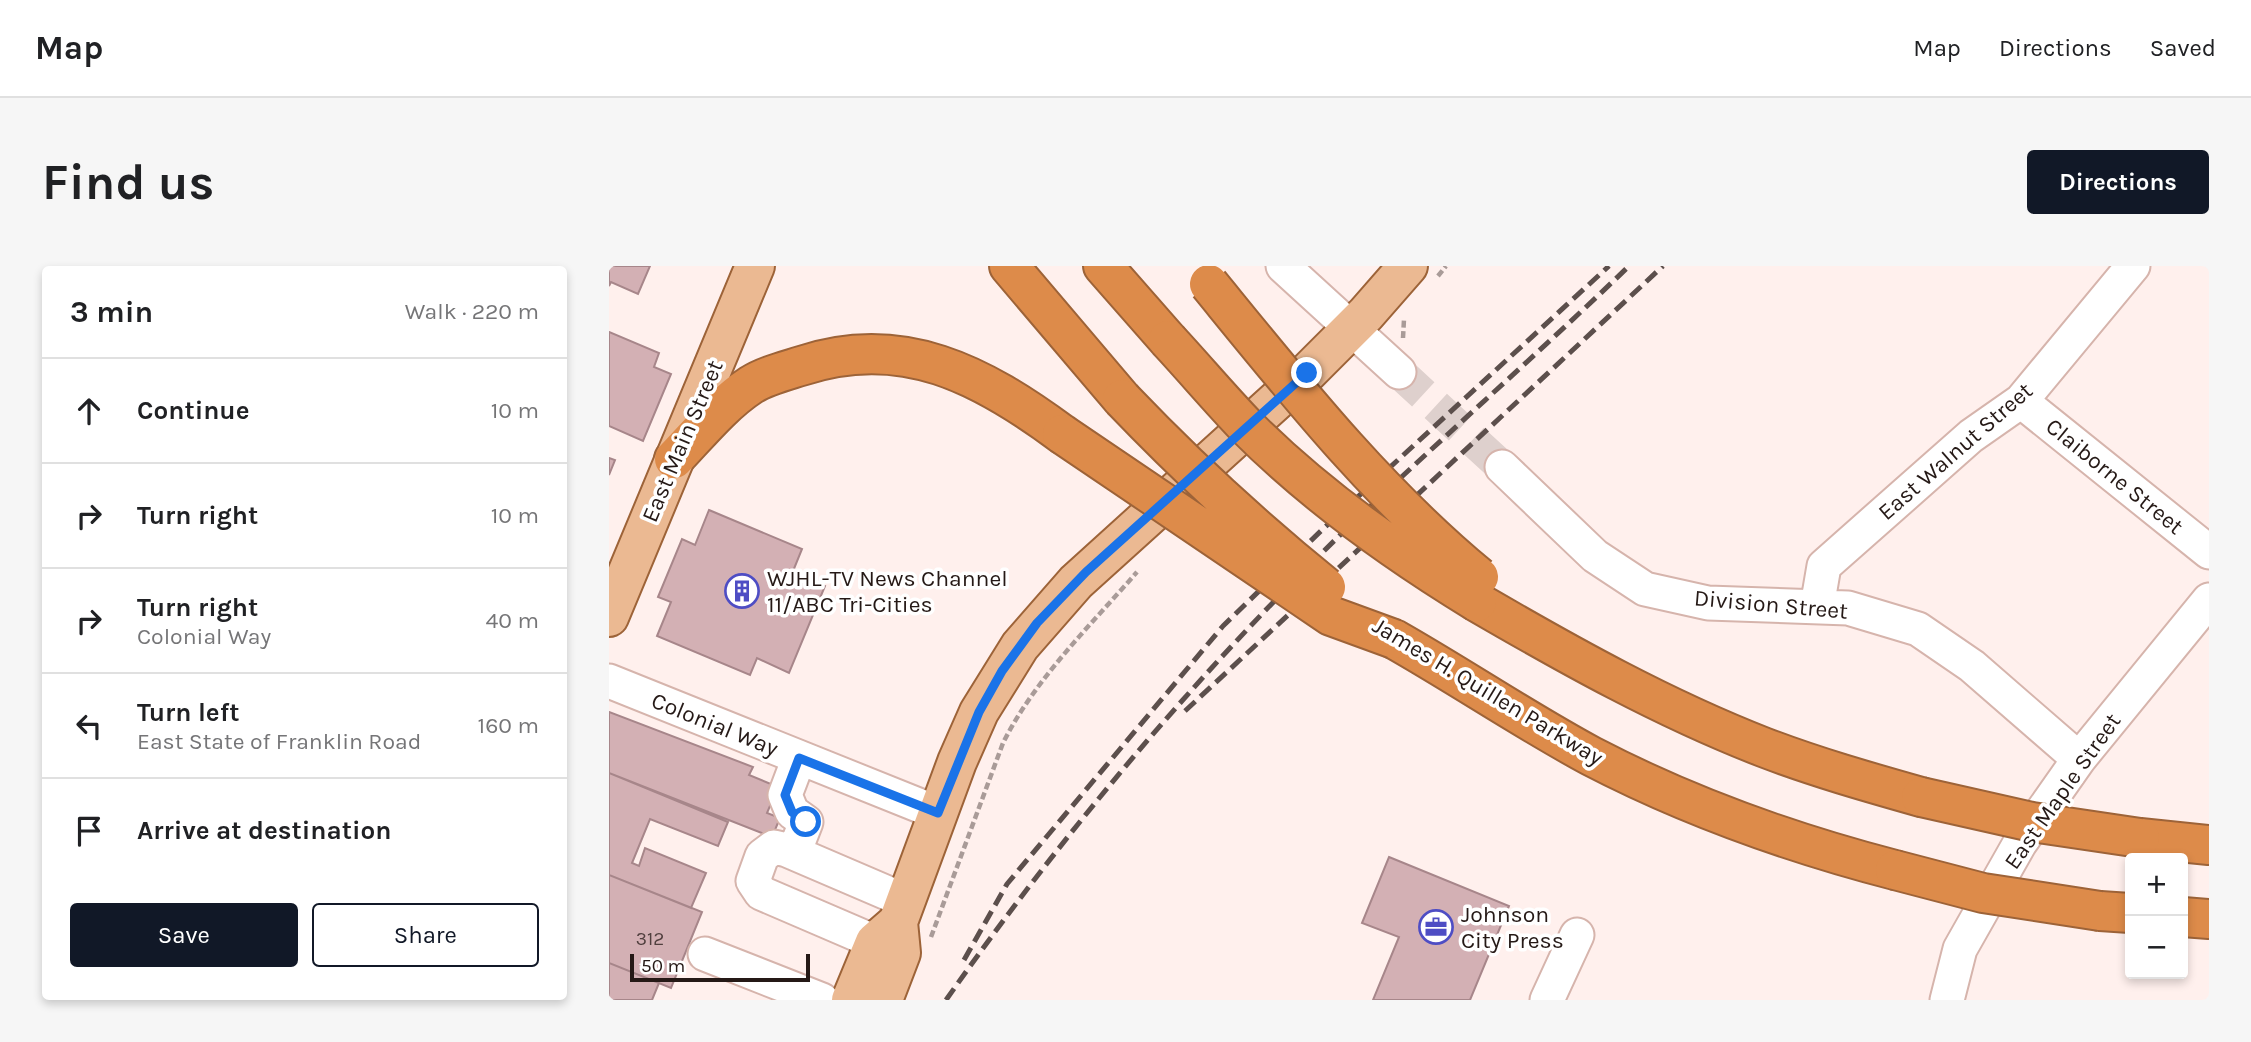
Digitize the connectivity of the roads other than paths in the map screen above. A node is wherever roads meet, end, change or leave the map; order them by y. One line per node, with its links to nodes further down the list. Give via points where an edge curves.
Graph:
1 (755, 266): 11 (main road, East Main Street)
2 (1009, 266): 18 (highway, James H. Quillen Parkway, bridge, via 1173,452 1259,533)
3 (1103, 266): 14 (highway, bridge, via 1248,428 1326,497 1403,557)
4 (1283, 266): 8 (street)
5 (2133, 266): 10 (street, East Walnut Street)
6 (1202, 275): 14 (highway, bridge, via 1359,462)
7 (1420, 275): 8 (main road)
8 (1352, 330): 9 (street); 22 (main road, via 1081,577 1037,623 979,712)
9 (1393, 367)
10 (2021, 401): 13 (street, Claiborne Street); 16 (street, East Walnut Street, via 1971,436 1824,566)
11 (674, 459): 17 (main road, East Main Street); 18 (highway, bridge, via 752,385 809,363 872,354 911,356 979,380 1021,404 1331,616)
12 (1502, 467): 16 (street, Division Street, via 1595,556 1645,589 1708,603)
13 (2209, 552)
14 (1478, 590): 23 (highway, bridge, via 1562,652 1763,747 1921,797 2032,822)
15 (2209, 600): 21 (street, East Maple Street)
16 (1817, 607): 21 (street, Division Street, via 1848,608 1918,629 1972,666)
17 (609, 617)
18 (1394, 639): 25 (highway, James H. Quillen Parkway, bridge, via 1615,767 1749,825 1835,855 1983,893)
19 (609, 681): 20 (street, Colonial Way)
20 (799, 758): 22 (street, Colonial Way); 24 (street, via 785,795 792,812 806,822)
21 (2079, 759): 35 (street, East Maple Street, via 2020,843 1960,949)
22 (938, 813): 28 (main road)
23 (2209, 845)
24 (794, 853): 28 (street); 28 (street, via 774,847 762,856 753,881 761,894)
25 (2115, 912)
26 (2188, 917): 27 (highway)
27 (2209, 919)
28 (893, 922): 32 (main road); 33 (main road, via 901,953)
29 (1577, 935): 34 (street)
30 (705, 954): 31 (street)
31 (822, 1000)
32 (851, 1000)
33 (883, 1000)
34 (1547, 1000)
35 (1947, 1000)

